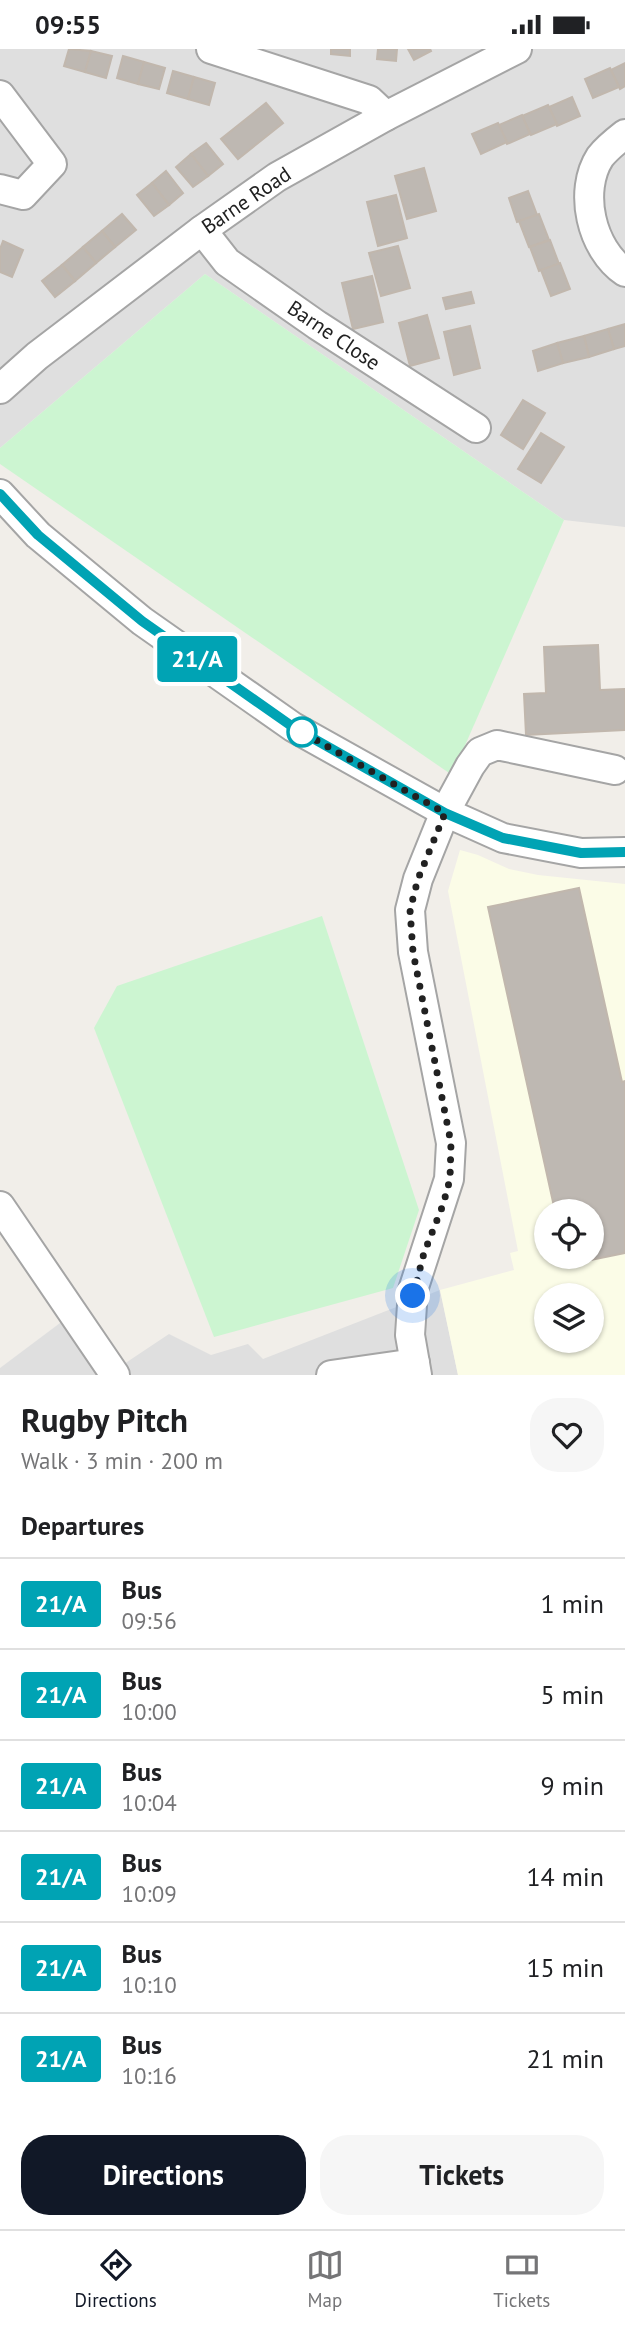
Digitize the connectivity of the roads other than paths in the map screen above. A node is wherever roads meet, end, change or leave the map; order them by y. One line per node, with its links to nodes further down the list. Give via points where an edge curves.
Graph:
1 (211, 49): 4 (street, via 369,100)
2 (517, 49): 4 (street, Barne Road)
3 (0, 95): 6 (street, via 52,164 23,195)
4 (386, 115): 7 (street, Barne Road, via 276,177)
5 (625, 134): 8 (street, via 600,157 590,181 589,202 602,246)
6 (0, 189)
7 (202, 230): 9 (street, Barne Road); 10 (street, Barne Close, via 227,262)
8 (625, 272)
9 (0, 389)
10 (476, 428)
11 (0, 494): 13 (street, via 38,535 142,621 293,727)
12 (615, 770): 13 (street, via 497,745 480,752)
13 (445, 813): 14 (street, via 503,838 581,853); 16 (street, via 410,910 413,952 451,1143 450,1179 414,1290 410,1335)
14 (625, 852)
15 (0, 1206): 17 (street)
16 (416, 1369): 18 (street)
17 (115, 1375)
18 (331, 1375)

